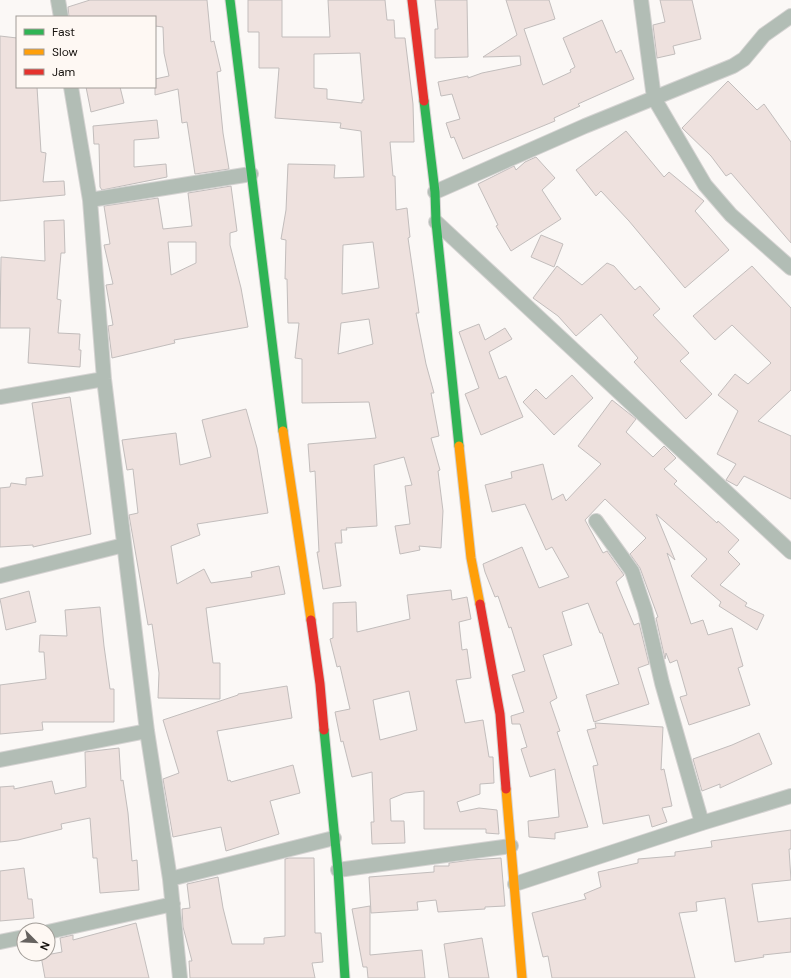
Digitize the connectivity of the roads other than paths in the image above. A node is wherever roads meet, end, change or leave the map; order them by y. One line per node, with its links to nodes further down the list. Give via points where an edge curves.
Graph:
1 (58, 0): 5 (street)
2 (230, 0): 9 (street)
3 (412, 0): 10 (street)
4 (641, 0): 8 (street)
5 (61, 16)
6 (791, 16): 8 (street, via 764,35 744,58 733,66)
7 (71, 88): 11 (street)
8 (654, 98): 10 (street); 13 (street, via 705,185 730,215)
9 (251, 174): 11 (street); 24 (street, via 284,440 320,684)
10 (435, 192): 12 (street)
11 (90, 200): 14 (street)
12 (436, 222): 18 (street); 25 (street, via 471,558 500,714)
13 (791, 268)
14 (104, 379): 15 (street); 17 (street)
15 (0, 397)
16 (596, 520): 23 (street, via 632,571 645,610 662,683)
17 (124, 545): 19 (street); 20 (street)
18 (791, 552)
19 (0, 576)
20 (147, 731): 21 (street); 27 (street)
21 (0, 760)
22 (791, 796): 23 (street)
23 (702, 823): 28 (street)
24 (334, 838): 26 (street); 27 (street)
25 (512, 846): 26 (street); 28 (street)
26 (338, 870): 34 (street)
27 (170, 879): 29 (street)
28 (515, 884): 35 (street)
29 (173, 904): 30 (street); 33 (street)
30 (56, 930)
31 (16, 939): 32 (street)
32 (0, 942)
33 (180, 978)
34 (345, 978)
35 (522, 978)

